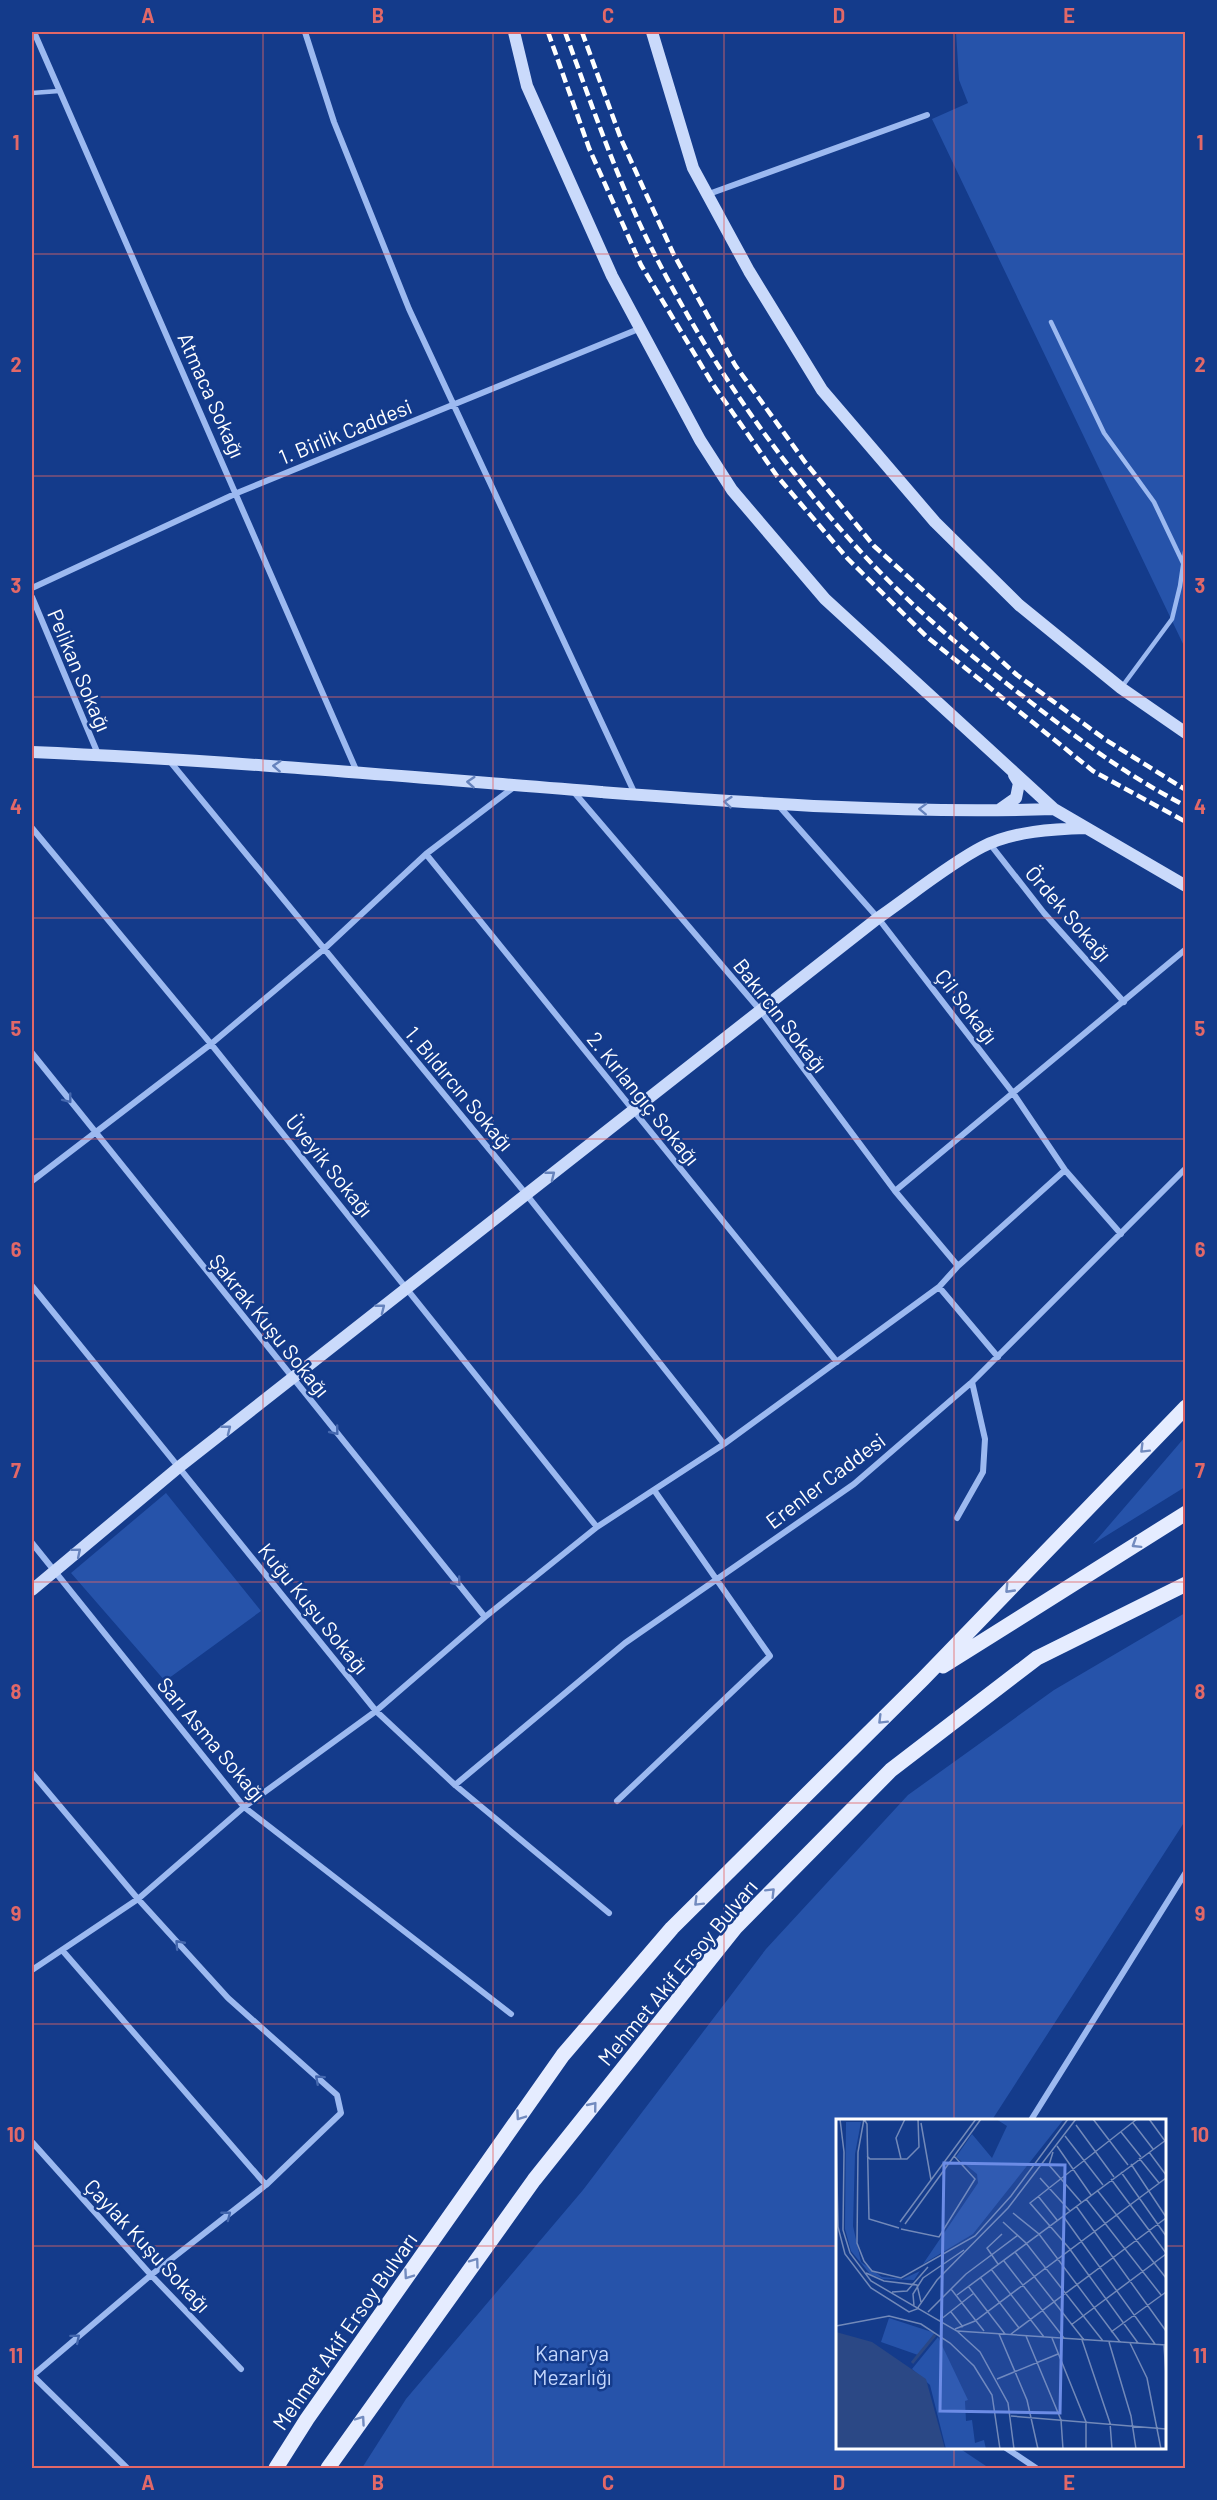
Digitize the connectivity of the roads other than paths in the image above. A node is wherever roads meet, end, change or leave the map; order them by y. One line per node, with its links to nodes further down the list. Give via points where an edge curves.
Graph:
1 (34, 32): 5 (street, Atmaca Sokağı)
2 (305, 32): 11 (street, via 333,122 391,265)
3 (514, 32): 10 (street, via 527,86 612,276)
4 (652, 32): 8 (street, via 690,159)
5 (59, 91): 6 (lane); 12 (street, Atmaca Sokağı)
6 (32, 93)
7 (927, 115): 8 (street)
8 (706, 195): 17 (street, via 822,390 882,463 1019,605)
9 (1051, 322): 14 (lane, via 1104,433 1154,502)
10 (641, 327): 11 (street, 1. Birlik Caddesi); 22 (street, via 700,440 732,490 825,599)
11 (454, 404): 12 (street, 1. Birlik Caddesi); 26 (street)
12 (237, 493): 15 (street, 1. Birlik Caddesi); 23 (street, Atmaca Sokağı)
13 (1185, 545): 14 (lane)
14 (1183, 563): 17 (lane, via 1172,619)
15 (32, 588)
16 (32, 597): 20 (street, Pelikan Sokağı)
17 (1121, 688): 18 (street)
18 (1185, 733)
19 (32, 752): 20 (street)
20 (98, 755): 21 (street)
21 (167, 758): 23 (street, one-way to 21); 36 (street, 1. Bıldırcın Sokağı)
22 (1012, 771): 28 (street); 29 (street, via 1019,783 1016,798)
23 (357, 773): 24 (street, one-way to 23)
24 (517, 785): 25 (street); 33 (street)
25 (571, 789): 26 (street); 39 (street, Bakırcın Sokağı)
26 (635, 794): 27 (street, one-way to 26)
27 (779, 806): 29 (street, one-way to 27); 35 (street, Çil Sokağı)
28 (1054, 809): 29 (street); 31 (street)
29 (997, 811)
30 (32, 828): 40 (street, Üveyik Sokağı)
31 (1087, 828): 32 (street, via 1045,831); 34 (street)
32 (990, 844): 35 (street); 38 (street, Ördek Sokağı, via 1044,913)
33 (426, 854): 36 (street); 43 (street, 2. Kırlangıç Sokağı)
34 (1185, 886)
35 (878, 918): 39 (street); 42 (street, Çil Sokağı)
36 (324, 949): 40 (street); 49 (street, 1. Bıldırcın Sokağı)
37 (1185, 949): 38 (street)
38 (1124, 1002): 42 (street)
39 (760, 1010): 43 (street); 48 (street, Bakırcın Sokağı)
40 (211, 1044): 44 (street); 53 (street, Üveyik Sokağı)
41 (32, 1053): 44 (street, Şakrak Kuşu Sokağı, one-way to 44)
42 (1013, 1093): 46 (street, Çil Sokağı); 48 (street)
43 (633, 1110): 49 (street, one-way to 43); 56 (street, 2. Kırlangıç Sokağı)
44 (96, 1134): 47 (street); 57 (street, Şakrak Kuşu Sokağı)
45 (1185, 1168): 50 (street, Erenler Caddesi)
46 (1065, 1170): 50 (street, Çil Sokağı); 51 (street)
47 (32, 1181)
48 (895, 1191): 51 (street, Bakırcın Sokağı)
49 (526, 1194): 53 (street); 60 (street, 1. Bıldırcın Sokağı)
50 (1120, 1233): 55 (street, Erenler Caddesi)
51 (958, 1266): 54 (street)
52 (32, 1286): 61 (street, Kuğu Kuşu Sokağı)
53 (407, 1287): 57 (street, one-way to 53); 65 (street, Üveyik Sokağı)
54 (939, 1287): 55 (street); 56 (street)
55 (998, 1357): 58 (street, Erenler Caddesi)
56 (837, 1362): 60 (street)
57 (292, 1378): 61 (street, one-way to 57); 71 (street, Şakrak Kuşu Sokağı, one-way to 71)
58 (972, 1382): 64 (street, via 985,1439 983,1472); 68 (street, Erenler Caddesi, via 854,1484)
59 (1185, 1407): 72 (main road, one-way to 72)
60 (724, 1444): 62 (street)
61 (179, 1467): 67 (street, one-way to 61); 73 (street, Kuğu Kuşu Sokağı)
62 (654, 1490): 65 (street); 68 (street)
63 (1185, 1513): 72 (main road, one-way to 72)
64 (957, 1518)
65 (597, 1527): 71 (street)
66 (32, 1543): 67 (street, Sarı Asma Sokağı)
67 (53, 1572): 70 (street); 77 (street, Sarı Asma Sokağı)
68 (717, 1579): 75 (street, Erenler Caddesi, via 625,1643); 76 (street, via 770,1656)
69 (1185, 1584): 93 (main road, Mehmet Akif Ersoy Bulvarı, one-way to 69, via 534,2180 744,1920 891,1770 1037,1658)
70 (32, 1590)
71 (485, 1617): 73 (street)
72 (923, 1679): 92 (main road, Mehmet Akif Ersoy Bulvarı, one-way to 92, via 672,1928 563,2055)
73 (376, 1711): 75 (street, Kuğu Kuşu Sokağı); 77 (street)
74 (32, 1773): 79 (street)
75 (455, 1785): 80 (street, Kuğu Kuşu Sokağı)
76 (617, 1801)
77 (244, 1807): 79 (street); 83 (street, Sarı Asma Sokağı)
78 (1185, 1872): 84 (street)
79 (138, 1899): 81 (street); 86 (street, one-way to 79, via 341,2112 337,2095 228,1998)
80 (609, 1913)
81 (62, 1950): 82 (street); 86 (street)
82 (32, 1970)
83 (511, 2014)
84 (1032, 2119)
85 (32, 2142): 87 (street, Çaylak Kuşu Sokağı)
86 (266, 2185): 87 (street, one-way to 86)
87 (151, 2275): 88 (street, Çaylak Kuşu Sokağı); 89 (street, one-way to 87)
88 (241, 2369)
89 (32, 2376): 91 (street)
90 (1007, 2449): 94 (street)
91 (127, 2469)
92 (276, 2469)
93 (328, 2469)
94 (1036, 2469)

